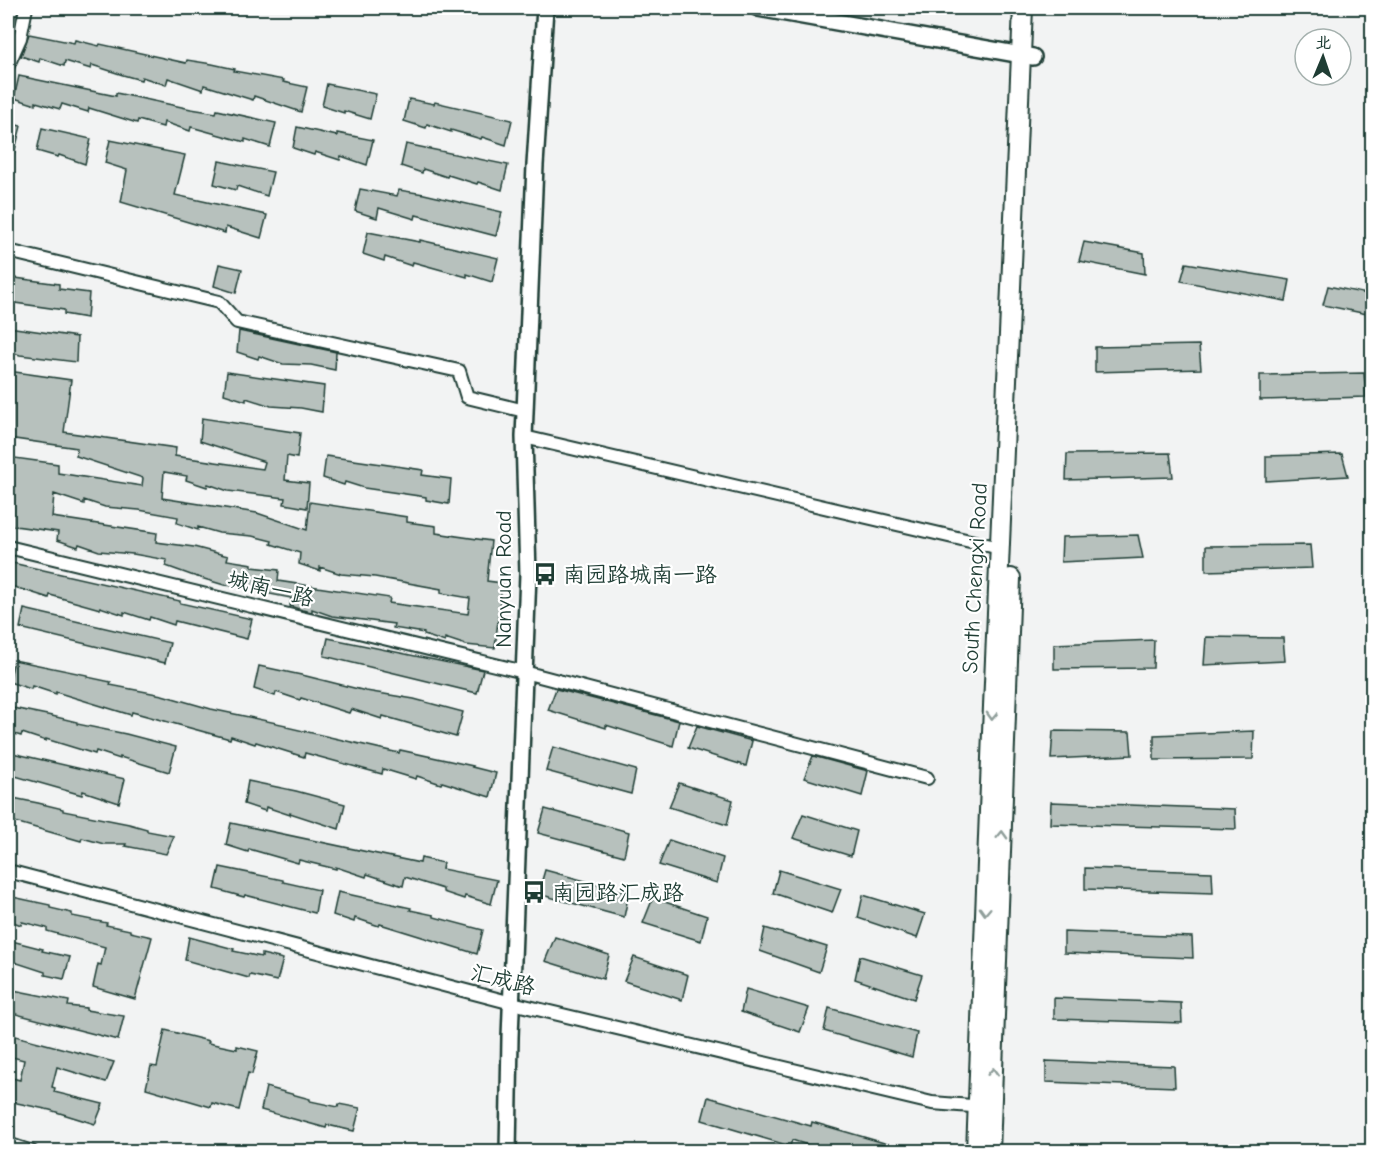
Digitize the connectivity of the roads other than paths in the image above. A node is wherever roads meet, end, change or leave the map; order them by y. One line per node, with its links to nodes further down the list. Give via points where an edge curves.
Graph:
1 (26, 8): 7 (street, via 20,38)
2 (545, 8): 9 (street, Nanyuan Road)
3 (758, 8): 6 (street)
4 (1023, 8): 6 (main road, South Chengxi Road)
5 (1035, 8): 6 (main road, South Chengxi Road)
6 (1027, 56): 12 (main road, South Chengxi Road); 17 (main road, South Chengxi Road, one-way to 6, via 1012,532)
7 (8, 65)
8 (8, 251): 9 (street, via 219,302 237,322 459,371 467,397)
9 (525, 411): 10 (street, Nanyuan Road)
10 (524, 437): 12 (street); 13 (street, Nanyuan Road, via 528,574)
11 (8, 547): 13 (street, 城南一路)
12 (1000, 548): 17 (main road, South Chengxi Road, one-way to 17)
13 (524, 672): 14 (street, 城南一路); 16 (street, Nanyuan Road)
14 (927, 778)
15 (8, 871): 16 (street, 汇成路)
16 (512, 1003): 17 (street, 汇成路, via 932,1103); 20 (street, Nanyuan Road)
17 (985, 1107): 21 (main road, South Chengxi Road); 22 (main road, South Chengxi Road)
18 (8, 1144): 19 (street)
19 (32, 1152)
20 (508, 1152)
21 (976, 1152)
22 (990, 1152)

